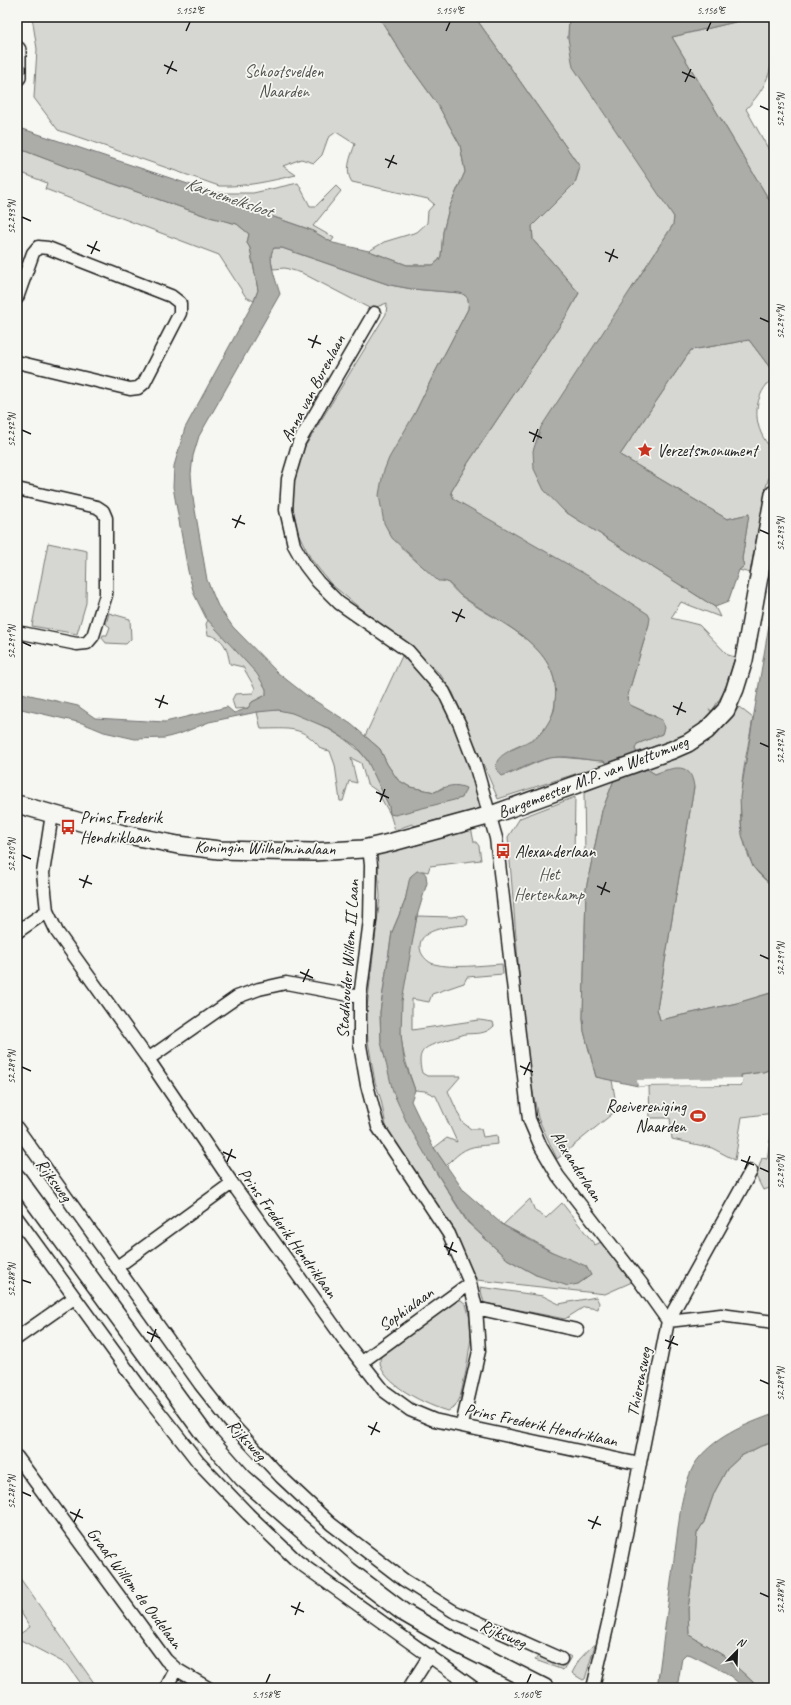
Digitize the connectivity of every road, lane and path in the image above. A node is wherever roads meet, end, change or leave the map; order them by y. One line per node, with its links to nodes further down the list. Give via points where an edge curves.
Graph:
1 (17, 50): 2 (street)
2 (17, 77)
3 (17, 298): 5 (street, via 33,253 38,247 48,248 171,296 180,303 180,313 144,383 138,388 130,389)
4 (374, 313): 11 (street, Anna van Burenlaan, via 299,442 288,479 286,510 294,545 318,582 339,602 408,651 444,692 475,764)
5 (17, 362)
6 (17, 489): 8 (street, via 97,507 103,511 106,518 106,595 93,636 87,643 77,644)
7 (774, 494): 11 (street, Burgemeester M.P. van Wettumweg, via 741,672 726,710 706,731 688,743)
8 (17, 632)
9 (17, 804): 10 (street, Koningin Wilhelminalaan)
10 (52, 814): 12 (street, Koningin Wilhelminalaan, via 123,834 219,850 313,852); 13 (street, Prins Frederik Hendriklaan, via 43,872)
11 (491, 815): 12 (street, Koningin Wilhelminalaan); 26 (street, Alexanderlaan, via 496,838 529,1118 541,1147 558,1176)
12 (369, 848): 15 (street, Stadhouder Willem II Laan, via 370,920)
13 (47, 911): 14 (street); 16 (street, Prins Frederik Hendriklaan, via 57,932)
14 (17, 932)
15 (360, 997): 16 (street, via 286,983 259,989 236,997); 23 (street, Stadhouder Willem II Laan, via 360,1045 378,1127 449,1234)
16 (148, 1059): 20 (street, Prins Frederik Hendriklaan)
17 (17, 1128): 22 (street, Rijksweg)
18 (751, 1171): 26 (street, Thierensweg)
19 (17, 1178): 41 (street, Rijksweg, via 205,1435 243,1478 349,1572 403,1612 460,1645)
20 (232, 1184): 22 (street); 30 (street, Prins Frederik Hendriklaan)
21 (17, 1218): 24 (street)
22 (117, 1267): 35 (street, Rijksweg, via 230,1422 281,1477 331,1524 404,1580 453,1611)
23 (470, 1283): 25 (street, Stadhouder Willem II Laan); 30 (street, Sophialaan)
24 (74, 1298): 29 (street); 34 (street, via 199,1463 248,1514 297,1560)
25 (476, 1308): 28 (street); 31 (street, Stadhouder Willem II Laan, via 479,1351)
26 (668, 1321): 27 (street, via 721,1315); 33 (street, Thierensweg)
27 (774, 1322)
28 (577, 1330)
29 (17, 1338)
30 (362, 1362): 31 (street, Prins Frederik Hendriklaan, via 384,1391 410,1410 434,1420)
31 (462, 1425): 33 (street, Prins Frederik Hendriklaan)
32 (17, 1457): 36 (street, Graaf Willem de Oudelaan, via 166,1660)
33 (640, 1464): 42 (street, Thierensweg)
34 (430, 1655): 39 (street); 40 (street)
35 (561, 1659)
36 (176, 1669): 37 (street); 38 (street, Graaf Willem de Oudelaan)
37 (166, 1688)
38 (208, 1688)
39 (409, 1688)
40 (474, 1688)
41 (545, 1688)
42 (593, 1688)

